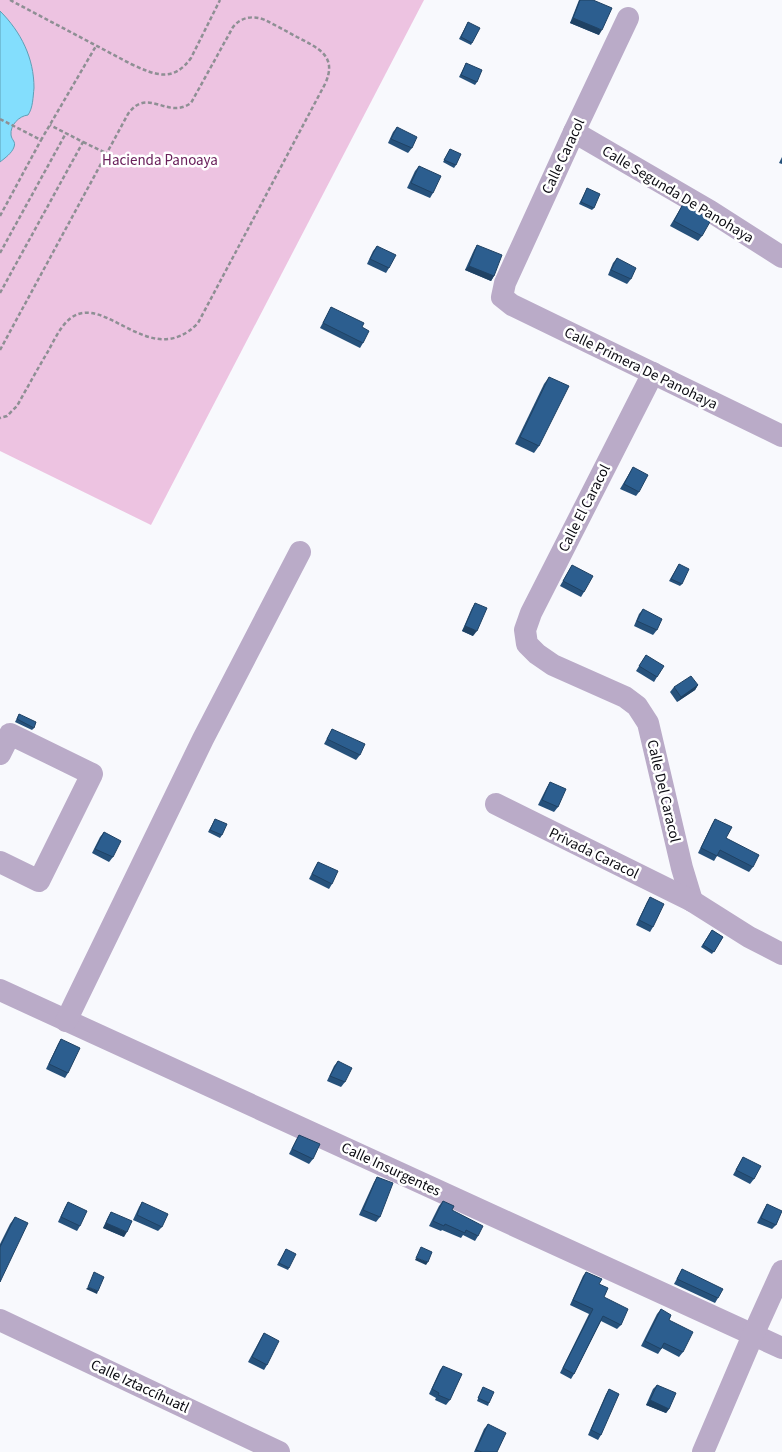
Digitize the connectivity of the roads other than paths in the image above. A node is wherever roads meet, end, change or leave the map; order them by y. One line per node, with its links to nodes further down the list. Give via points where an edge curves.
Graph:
1 (628, 18): 2 (street, Calle Caracol)
2 (574, 132): 3 (street, Calle Segunda De Panohaya); 4 (street, Calle Caracol, via 505,283)
3 (782, 257)
4 (502, 297): 5 (street, Calle Primera De Panohaya, via 512,305)
5 (653, 373): 6 (street, Calle Primera De Panohaya); 8 (street, Calle El Caracol, via 530,613 525,630)
6 (782, 436)
7 (300, 552): 15 (street, via 203,739)
8 (527, 644): 12 (street, Calle Del Caracol, via 553,665 625,697 637,706 648,723)
9 (0, 754): 11 (street, via 10,734 92,774 39,881)
10 (496, 804): 12 (street, Privada Caracol)
11 (0, 862)
12 (692, 901): 13 (street)
13 (782, 954)
14 (0, 990): 15 (street, Calle Insurgentes)
15 (66, 1021): 18 (street, Calle Insurgentes)
16 (782, 1271): 18 (street)
17 (0, 1320): 20 (street, Calle Iztaccíhuatl)
18 (752, 1335): 19 (street, Calle Insurgentes); 21 (street)
19 (782, 1348)
20 (280, 1452)
21 (703, 1452)

